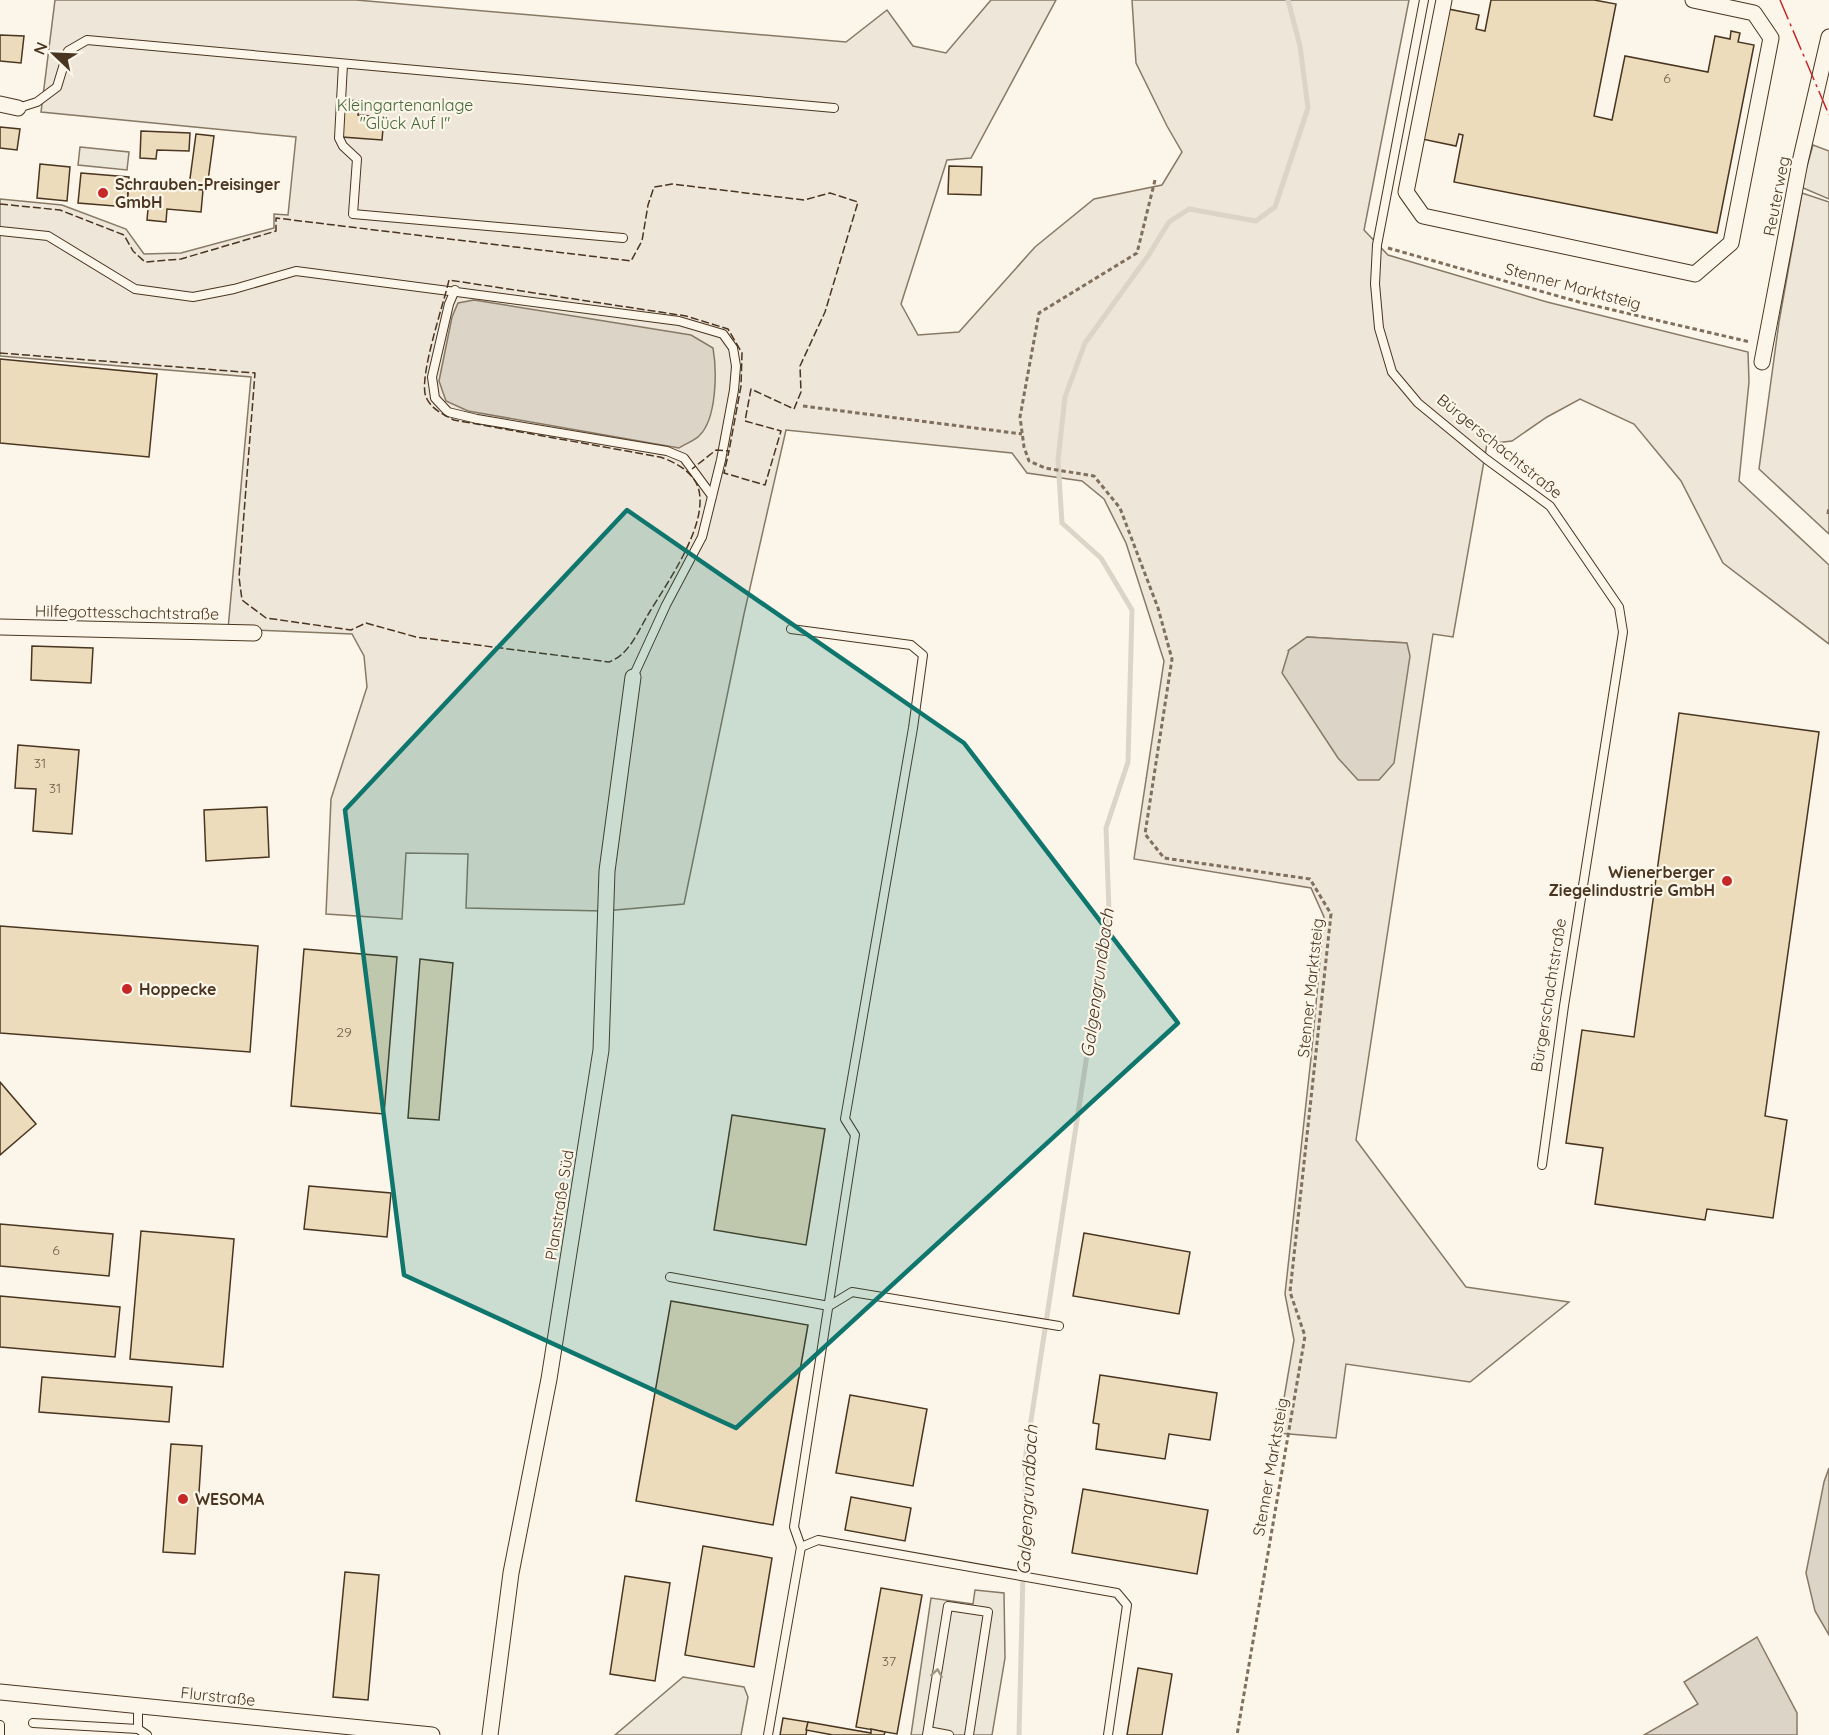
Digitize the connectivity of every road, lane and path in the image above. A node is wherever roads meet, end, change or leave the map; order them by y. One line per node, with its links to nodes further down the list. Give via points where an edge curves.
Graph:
1 (1424, 0): 12 (lane, Bürgerschachtstraße)
2 (1444, 0): 3 (street, via 1406,192 1423,216 1695,274 1731,243 1771,38 1754,13)
3 (1693, 0)
4 (1829, 37): 14 (street, Reuterweg, via 1800,162)
5 (343, 64): 7 (lane, via 87,40 68,51 57,87 37,102); 8 (lane); 11 (lane, via 339,138 357,159 353,214)
6 (0, 104): 7 (street)
7 (18, 108)
8 (834, 108)
9 (1155, 180): 17 (path, Stenner Marktsteig, via 1137,253 1039,313 1020,417)
10 (0, 231): 13 (lane, via 48,236 135,289 193,297 296,271)
11 (623, 238)
12 (1377, 245): 14 (path, Stenner Marktsteig, via 1579,302); 25 (lane, Bürgerschachtstraße, via 1379,328 1392,372 1418,403 1550,506 1619,608 1623,632)
13 (455, 291): 18 (lane, via 432,377 435,398 448,412 668,452 684,458); 18 (lane, via 679,321 723,334 732,348 736,366)
14 (1765, 346): 15 (street, Reuterweg)
15 (1761, 362)
16 (803, 406): 17 (path)
17 (1022, 434): 44 (path, Stenner Marktsteig, via 1029,461 1094,476 1120,507 1158,608 1172,659 1145,834 1164,858 1310,879 1332,914 1290,1292 1305,1336)
18 (712, 496): 24 (lane, via 702,537)
19 (1829, 507): 20 (path)
20 (1828, 514)
21 (0, 627): 23 (street, Hilfegottesschachtstraße)
22 (791, 628): 27 (lane, via 911,645 923,655 845,1119 855,1135)
23 (254, 633)
24 (633, 677): 39 (street, Planstraße Süd, via 607,871 601,1050 549,1379 511,1574)
25 (1542, 1165)
26 (670, 1277): 27 (lane)
27 (829, 1306): 28 (lane, via 852,1292); 29 (lane, via 794,1527)
28 (1059, 1326)
29 (801, 1547): 40 (lane); 43 (lane, via 818,1540 1117,1593 1127,1605)
30 (0, 1692): 31 (street, Flurstraße)
31 (138, 1706): 34 (lane); 38 (street, Flurstraße)
32 (33, 1723): 34 (lane)
33 (0, 1725): 36 (lane)
34 (138, 1729): 37 (lane)
35 (927, 1733): 41 (lane); 42 (lane, one-way to 42, via 948,1606 988,1612)
36 (0, 1735)
37 (147, 1735)
38 (432, 1735)
39 (489, 1735)
40 (768, 1735)
41 (949, 1735)
42 (969, 1735)
43 (1108, 1735)
44 (1238, 1735)

